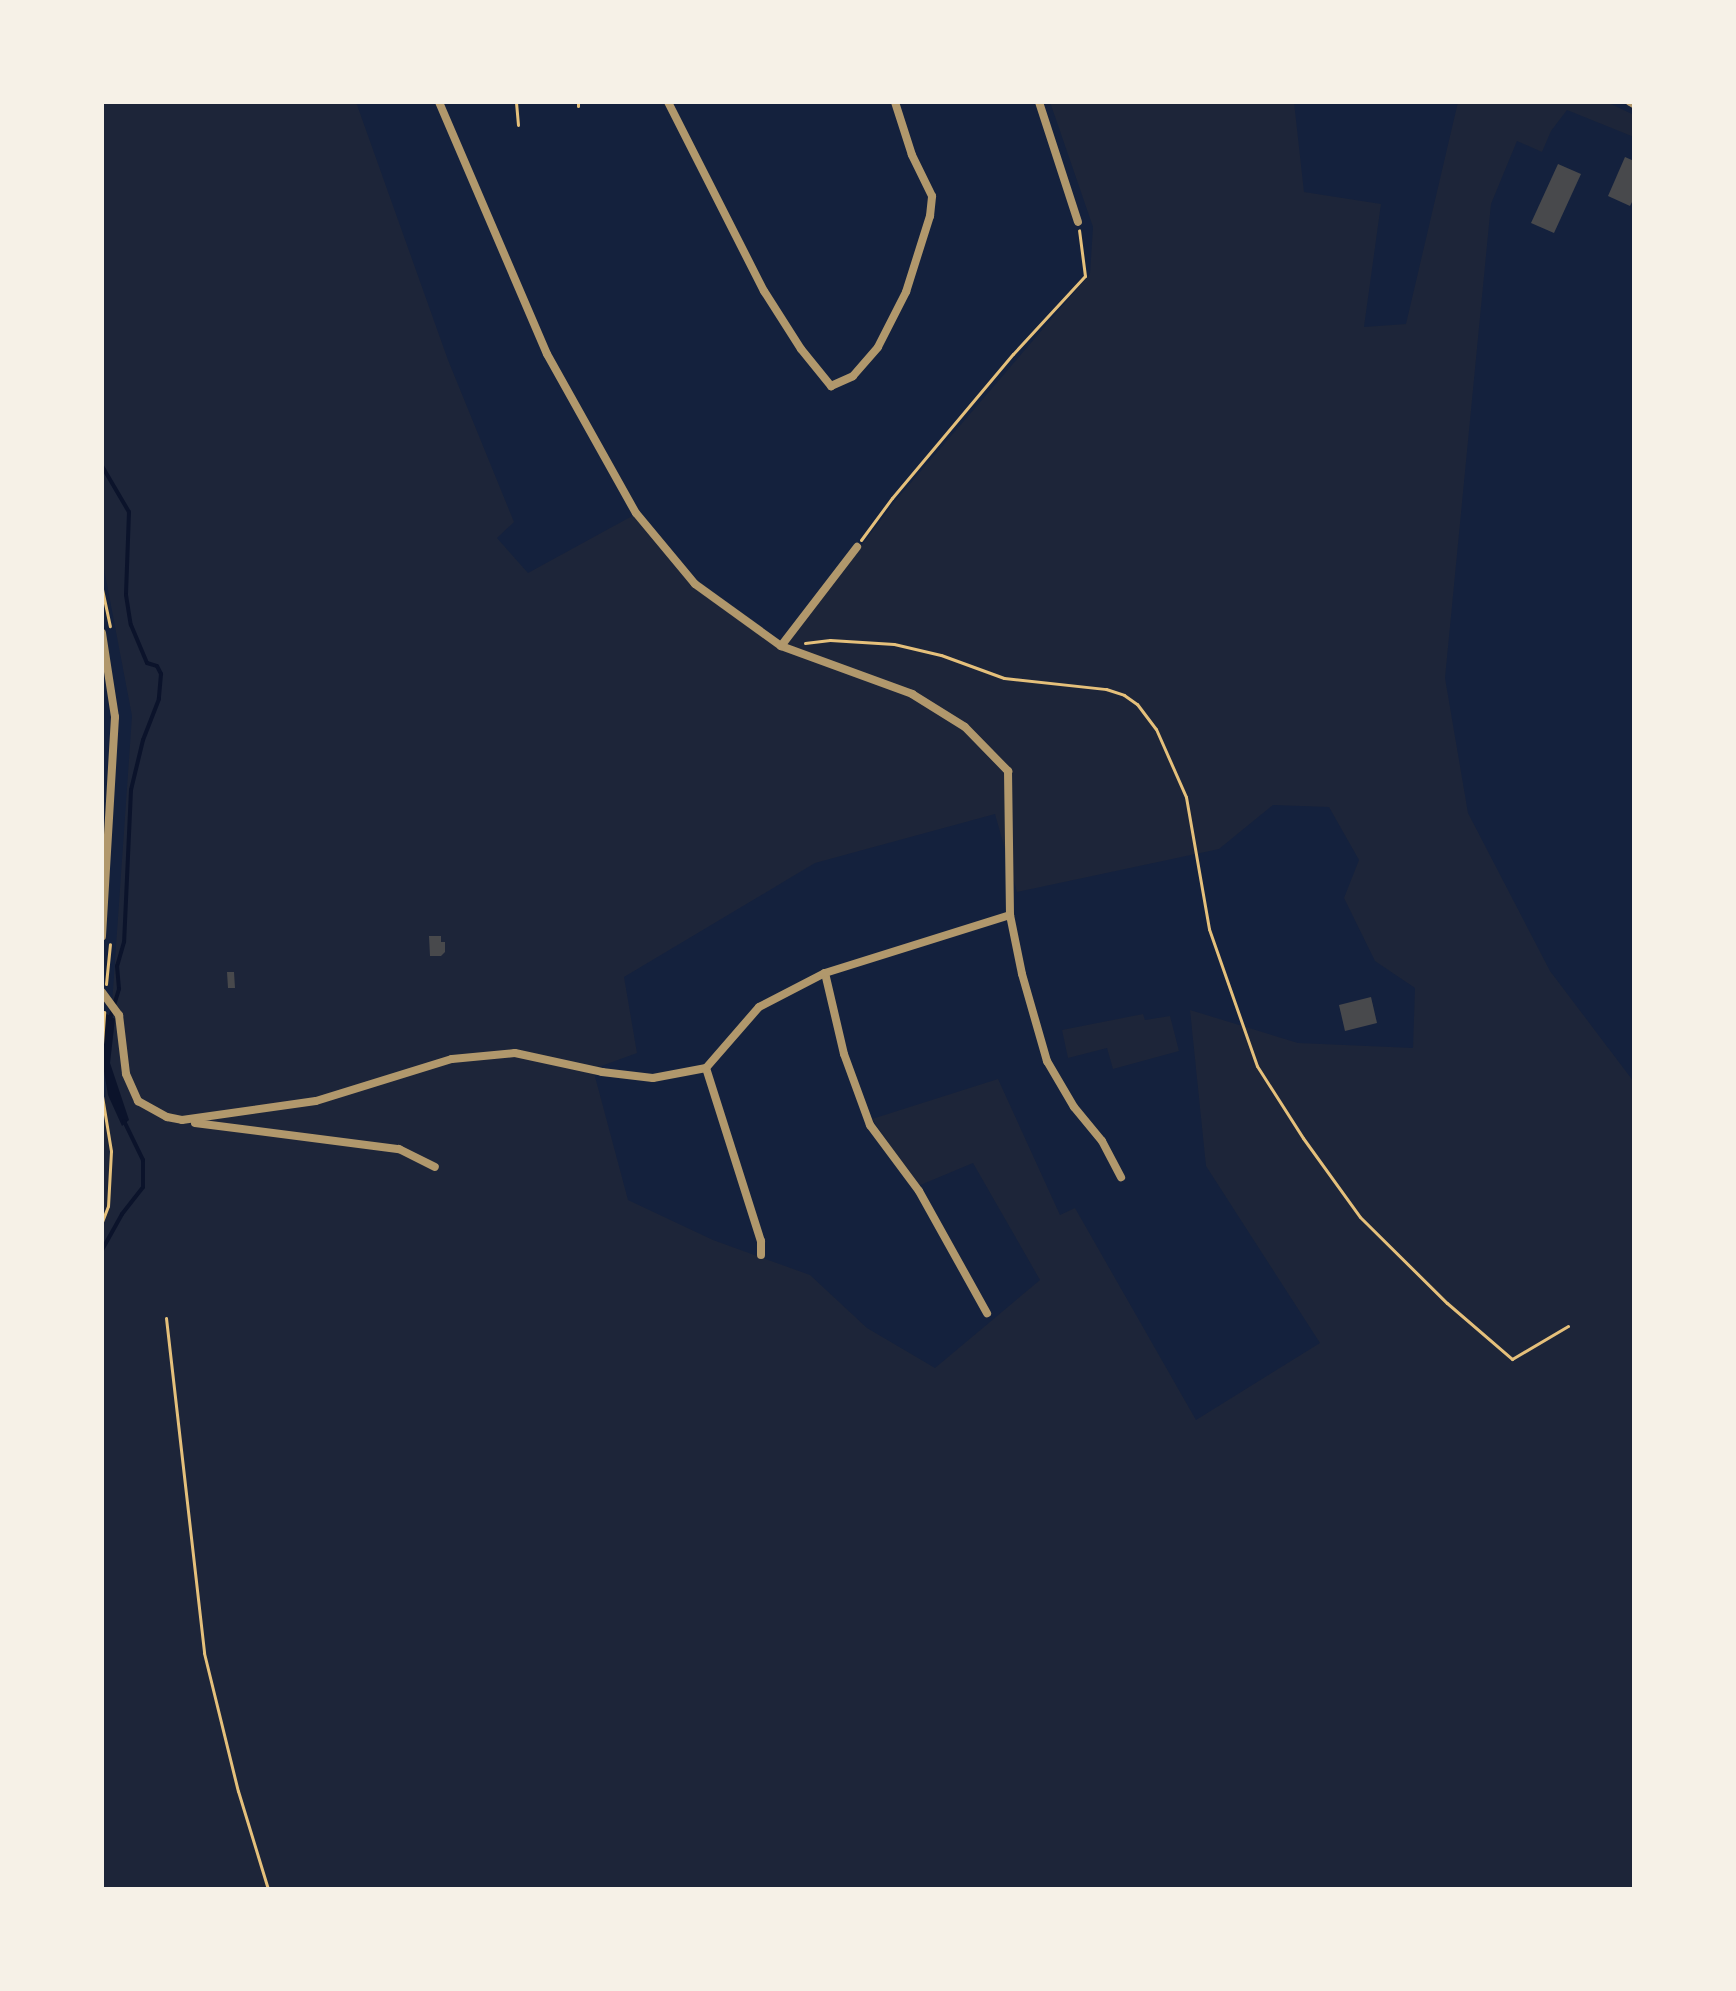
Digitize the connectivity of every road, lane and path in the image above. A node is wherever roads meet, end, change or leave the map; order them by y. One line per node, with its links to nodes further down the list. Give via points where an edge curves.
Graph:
1 (439, 102): 10 (street, via 547,354 636,513 695,584)
2 (516, 102): 6 (path)
3 (668, 102): 4 (street, via 764,291 831,386 853,376 878,347 906,292 930,216 932,196)
4 (895, 102)
5 (1039, 102): 7 (street)
6 (518, 125)
7 (1078, 222): 8 (path, via 1085,276 1003,366)
8 (857, 547): 10 (street)
9 (102, 633): 12 (street, via 115,717)
10 (781, 646): 11 (street, via 912,694 965,727 1008,771); 24 (path, via 830,640 894,644 1004,678 1106,689 1137,704 1156,729 1186,797 1209,929 1257,1066 1303,1138 1360,1217 1512,1359)
11 (1010, 915): 13 (street); 19 (street, via 1047,1061)
12 (102, 937)
13 (825, 973): 15 (street, via 759,1007); 22 (street, via 844,1054 870,1125 919,1191)
14 (105, 995): 17 (street, via 119,1015 126,1074 138,1101)
15 (706, 1068): 17 (street, via 653,1078 515,1053 452,1059 316,1101); 21 (street)
16 (102, 1096): 20 (path, via 111,1151)
17 (182, 1120): 18 (street, via 399,1149)
18 (435, 1167)
19 (1121, 1177)
20 (102, 1222)
21 (761, 1255)
22 (987, 1313)
23 (166, 1318): 25 (path, via 204,1653)
24 (1568, 1326)
25 (268, 1889)

